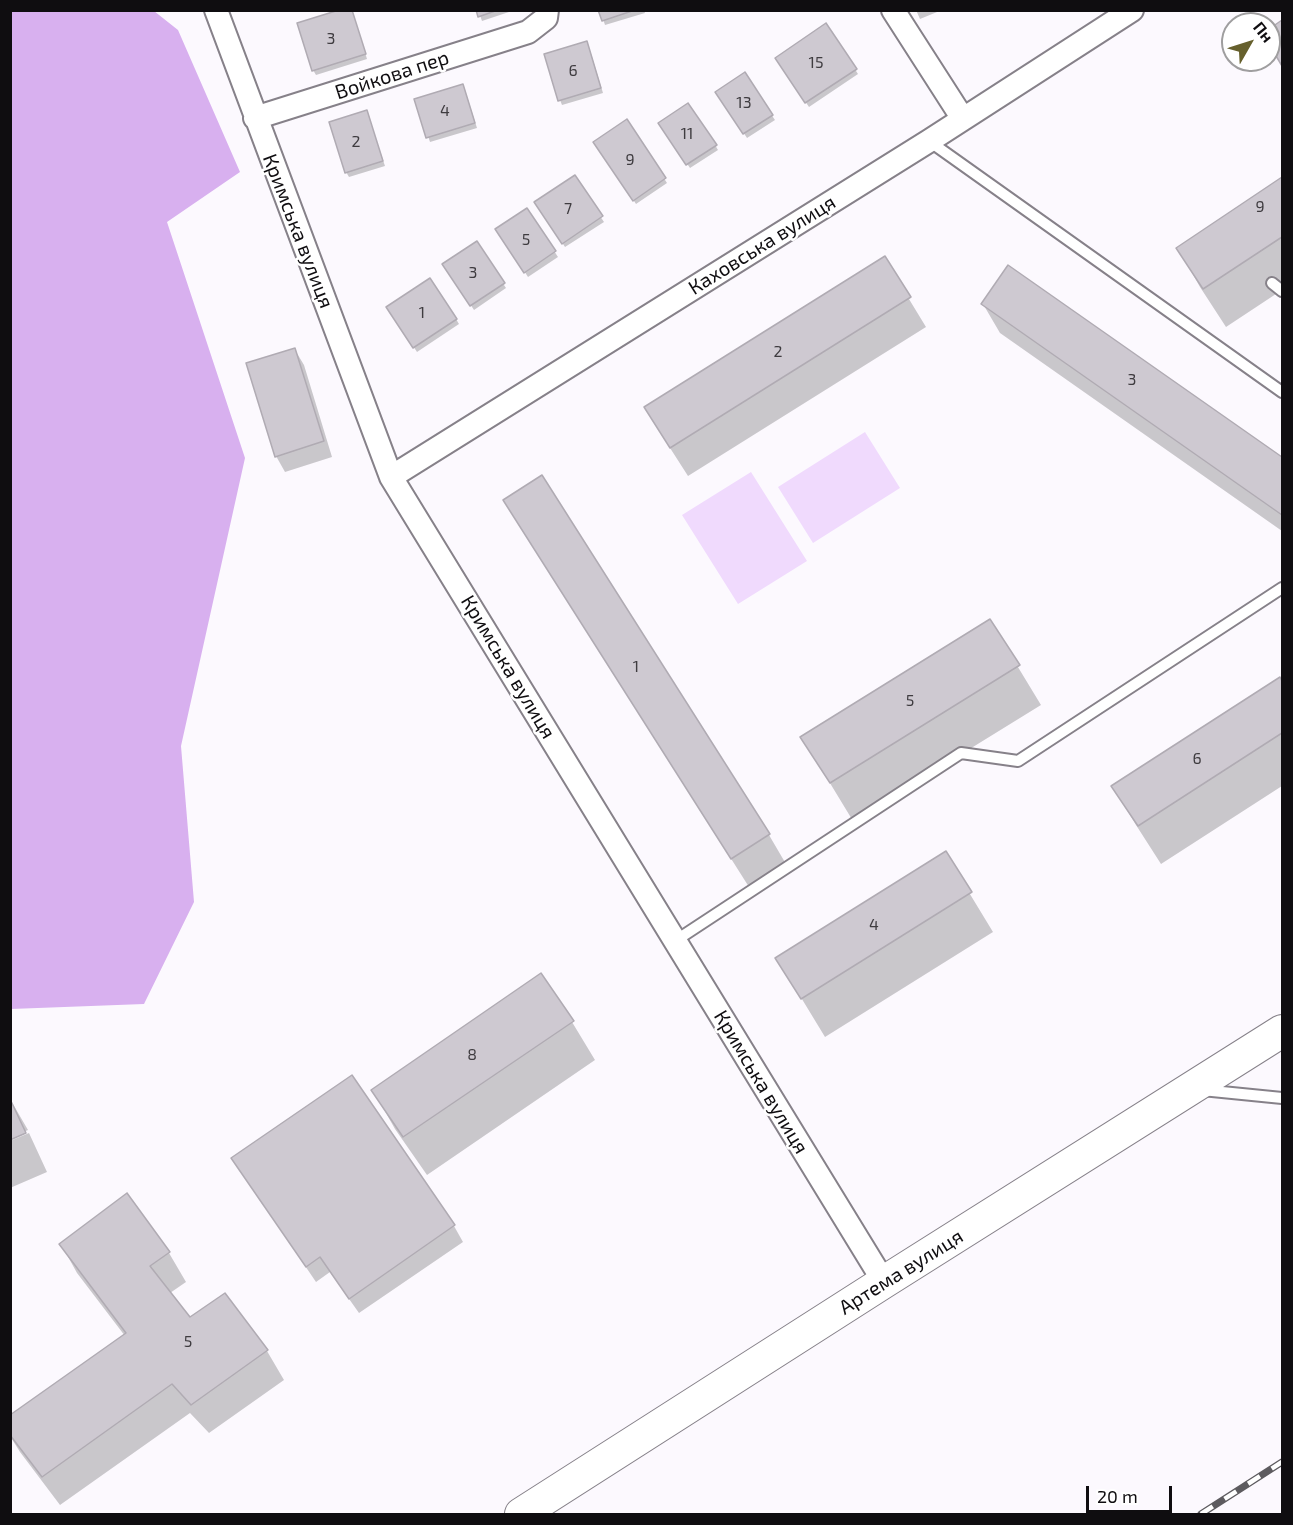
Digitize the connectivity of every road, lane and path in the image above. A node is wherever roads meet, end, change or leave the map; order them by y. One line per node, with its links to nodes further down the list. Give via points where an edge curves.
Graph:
1 (216, 10): 5 (street, Кримська вулиця)
2 (547, 10): 5 (street, Войкова пер, via 546,18 528,32)
3 (893, 10): 6 (street)
4 (1132, 10): 6 (street, Каховська вулиця)
5 (255, 118): 11 (street, Кримська вулиця)
6 (963, 119): 7 (street, Каховська вулиця)
7 (929, 141): 10 (lane); 11 (street, Каховська вулиця)
8 (1272, 283): 9 (lane)
9 (1282, 291)
10 (1282, 392)
11 (391, 477): 13 (street, Кримська вулиця)
12 (1282, 588): 13 (lane, via 1018,761 961,753)
13 (675, 941): 17 (street, Кримська вулиця)
14 (1282, 1031): 15 (main road, Артема вулиця)
15 (1190, 1089): 16 (lane); 17 (main road, Артема вулиця)
16 (1282, 1098)
17 (884, 1282): 18 (main road, Артема вулиця)
18 (521, 1515)

